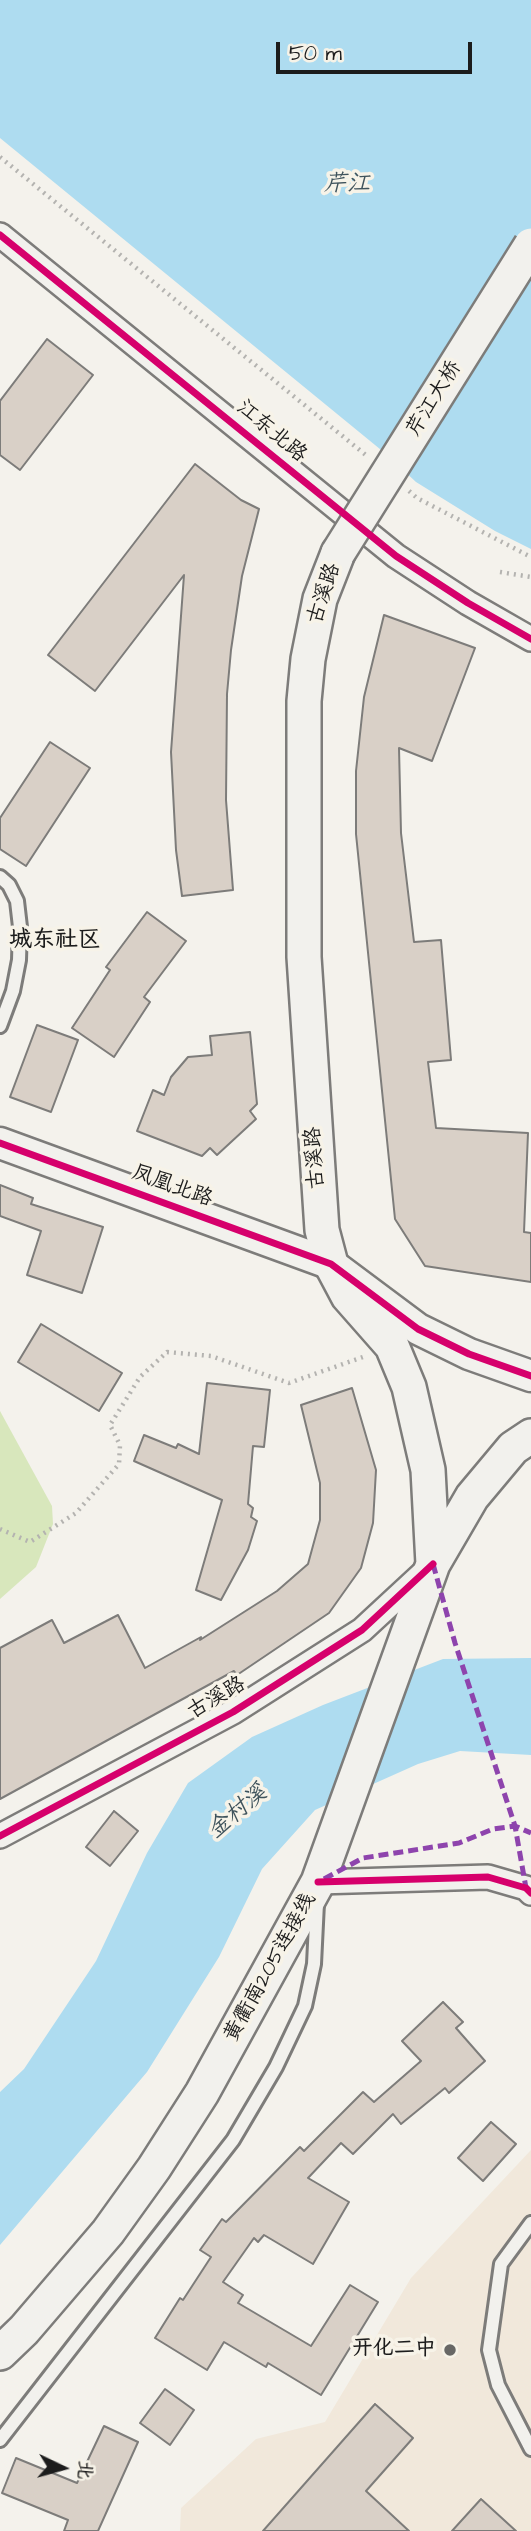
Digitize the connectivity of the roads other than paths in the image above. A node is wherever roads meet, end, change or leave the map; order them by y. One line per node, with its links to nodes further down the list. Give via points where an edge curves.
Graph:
1 (0, 235): 4 (street, 江东北路, via 396,556)
2 (531, 245): 3 (main road, 芹江大桥, bridge)
3 (338, 553): 8 (main road, 古溪路, via 318,608 304,701 304,957 322,1230)
4 (531, 639)
5 (0, 877): 6 (lane, via 17,901 20,927 13,991)
6 (0, 1026)
7 (0, 1143): 8 (street, 凤凰北路)
8 (331, 1264): 9 (street, 凤凰北路, via 418,1329); 11 (main road, 古溪路, via 348,1296 392,1346 409,1387 428,1470)
9 (531, 1376)
10 (531, 1436): 11 (main road, 黄衢南205连接线, via 513,1448 472,1497)
11 (433, 1564): 12 (street, 古溪路, via 362,1630 233,1712); 13 (main road, 黄衢南205连接线)
12 (0, 1836)
13 (318, 1882): 14 (street, via 488,1877); 16 (main road, 黄衢南205连接线, via 202,2093 154,2168 108,2232); 17 (lane, via 314,1964 305,2006 276,2067 233,2140)
14 (531, 1892)
15 (531, 2223): 18 (lane, via 501,2264 489,2350 498,2385)
16 (0, 2353)
17 (0, 2440)
18 (531, 2449)

